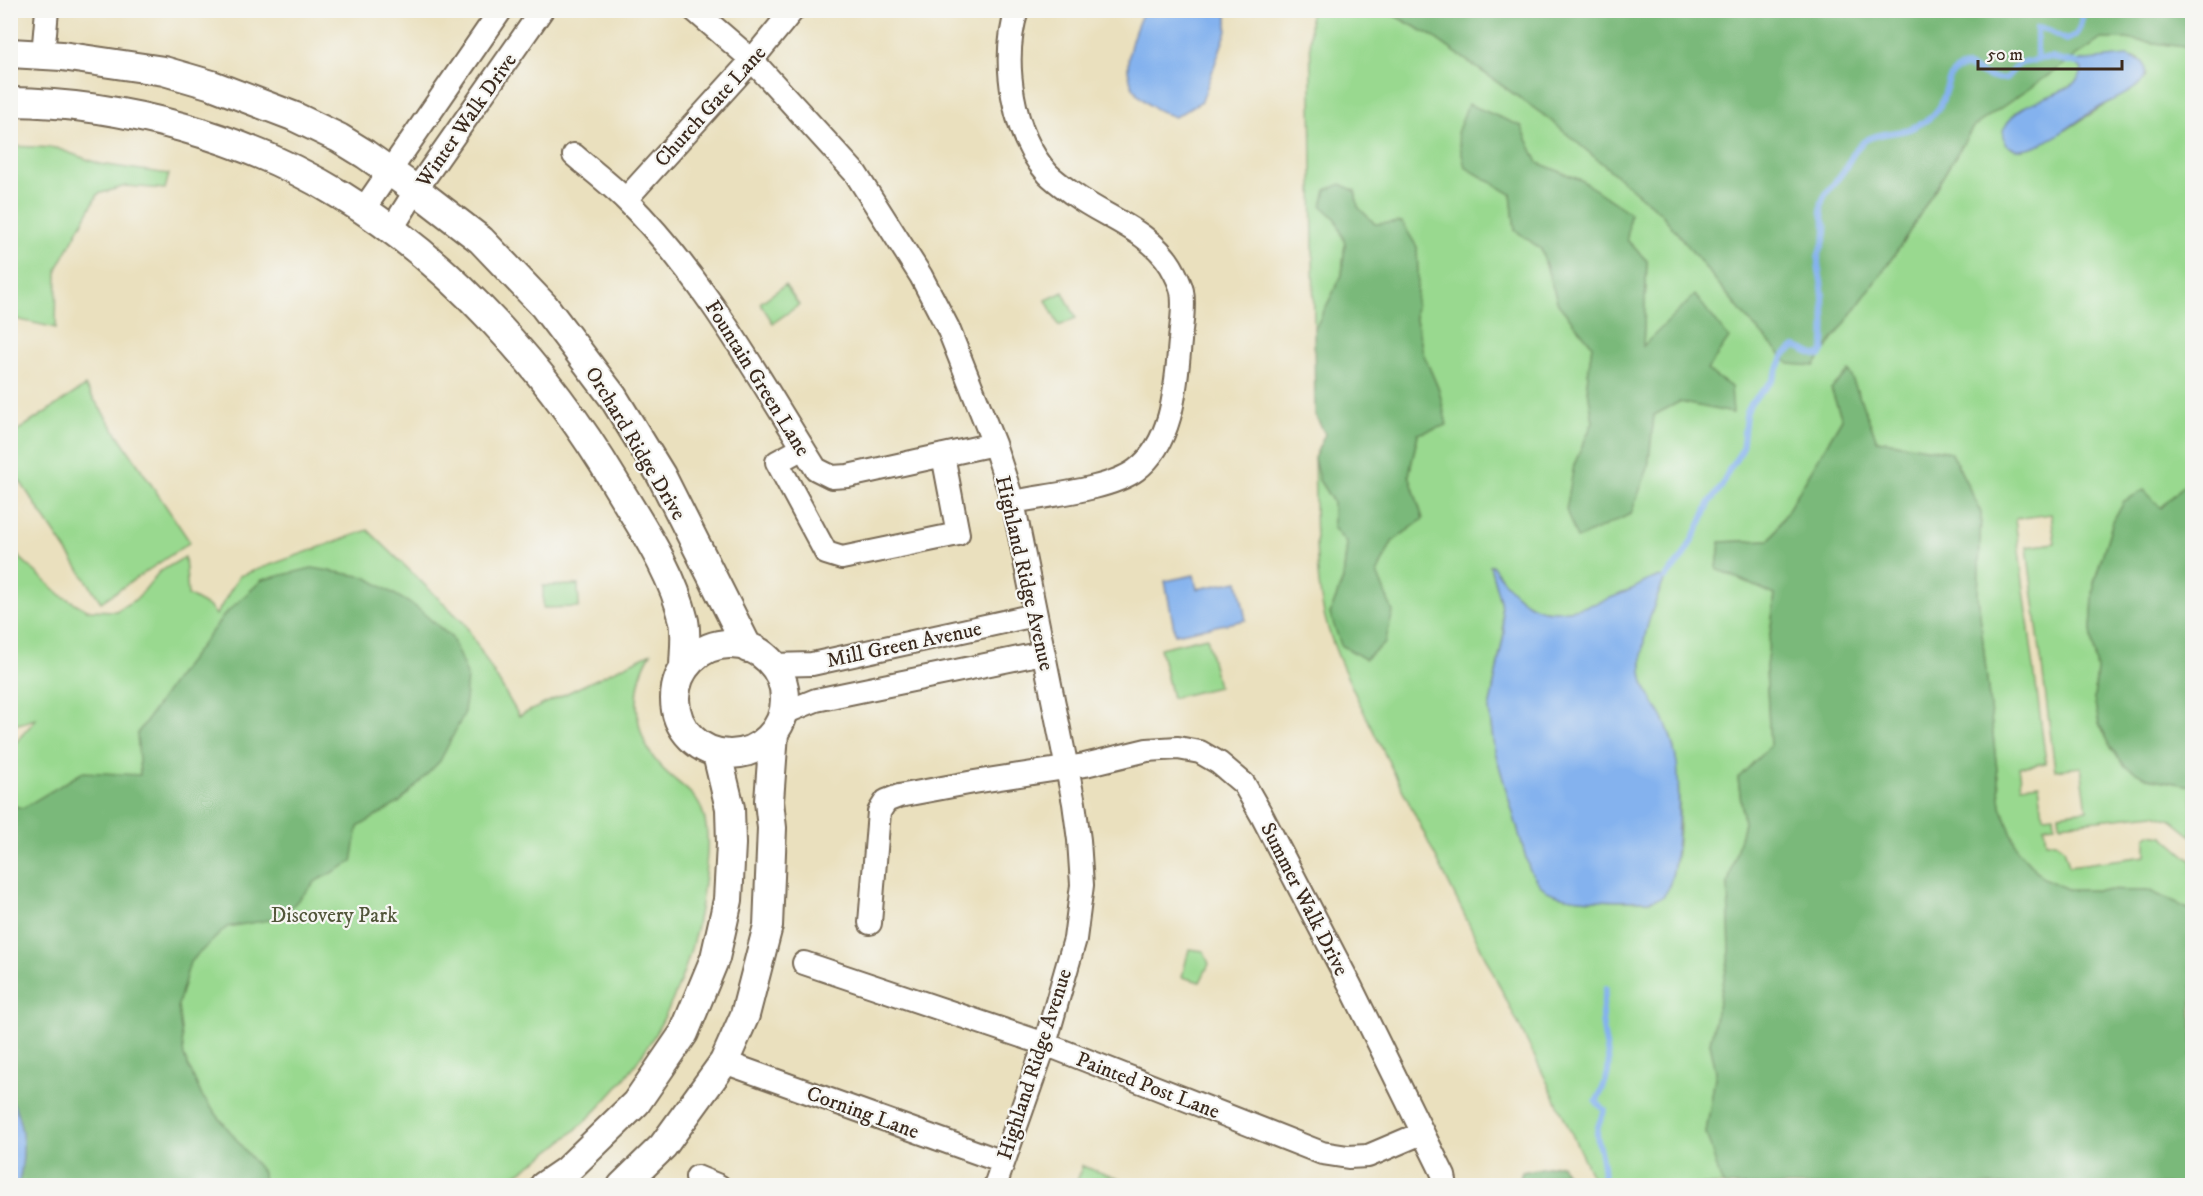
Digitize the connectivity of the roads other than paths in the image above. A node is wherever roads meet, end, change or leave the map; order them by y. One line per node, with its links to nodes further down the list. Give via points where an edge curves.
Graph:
1 (47, 10): 8 (street)
2 (501, 10): 12 (street, Winter Walk Drive)
3 (542, 10): 13 (street, Winter Walk Drive)
4 (694, 10): 9 (street, Highland Ridge Avenue)
5 (793, 10): 9 (street, Church Gate Lane)
6 (1017, 10): 20 (street, via 1009,74 1030,147 1048,174 1074,195 1149,239 1170,265 1182,289 1184,312 1168,423 1155,451 1135,471 1108,483)
7 (10, 52): 8 (street, Orchard Ridge Drive)
8 (43, 55): 12 (street, Orchard Ridge Drive, via 164,71 212,85 309,122)
9 (752, 60): 14 (street, Church Gate Lane); 17 (street, Highland Ridge Avenue, via 856,174 890,225 948,328)
10 (10, 102): 15 (street, Orchard Ridge Drive, via 44,102 120,113 194,130 271,159)
11 (574, 155): 14 (street, Fountain Green Lane)
12 (390, 170): 13 (street, Orchard Ridge Drive); 15 (street, Winter Walk Drive)
13 (416, 190): 16 (street, Winter Walk Drive); 22 (street, Orchard Ridge Drive, via 481,240 544,306 614,397 661,475)
14 (626, 200): 18 (street, Fountain Green Lane, via 707,297)
15 (363, 210): 16 (street, Orchard Ridge Drive)
16 (391, 230): 25 (street, Orchard Ridge Drive, via 454,281 513,342 594,448 667,571 685,623)
17 (994, 444): 19 (street, Fountain Green Lane); 20 (street, Highland Ridge Avenue)
18 (802, 448): 19 (street, Fountain Green Lane, via 816,469 832,477); 19 (street, via 777,462 826,554 842,558 958,534)
19 (943, 455)
20 (1013, 502): 21 (street, Highland Ridge Avenue)
21 (1035, 615): 23 (street, Highland Ridge Avenue); 24 (street, Mill Green Avenue, via 804,665)
22 (748, 648): 24 (street, via 758,651); 25 (street, via 733,644 714,646 700,652)
23 (1043, 653): 26 (street, Mill Green Avenue, via 816,700); 28 (street, Highland Ridge Avenue)
24 (773, 665): 26 (street, via 784,686 786,706)
25 (684, 669): 27 (street, via 674,701 681,726 690,739)
26 (779, 723): 27 (street, via 760,746 739,754); 32 (street, via 769,801 772,828 768,926 745,1015)
27 (717, 754): 36 (street, via 730,808 731,844 728,900 715,958 684,1033 636,1102 566,1171)
28 (1068, 768): 29 (street, Summer Walk Drive, via 886,801 879,812); 31 (street, Highland Ridge Avenue, via 1079,840 1081,895 1075,939); 33 (street, Summer Walk Drive, via 1147,750 1178,748 1200,752 1244,784)
29 (870, 923)
30 (804, 963): 31 (street, Painted Post Lane)
31 (1045, 1044): 33 (street, Painted Post Lane, via 1322,1153 1368,1156); 34 (street, Highland Ridge Avenue)
32 (724, 1062): 34 (street, Corning Lane); 37 (street, via 663,1146)
33 (1422, 1132): 40 (street, Summer Walk Drive)
34 (1003, 1162): 39 (street, Highland Ridge Avenue)
35 (697, 1178): 38 (street)
36 (544, 1185)
37 (622, 1185)
38 (719, 1185)
39 (994, 1185)
40 (1446, 1185)

